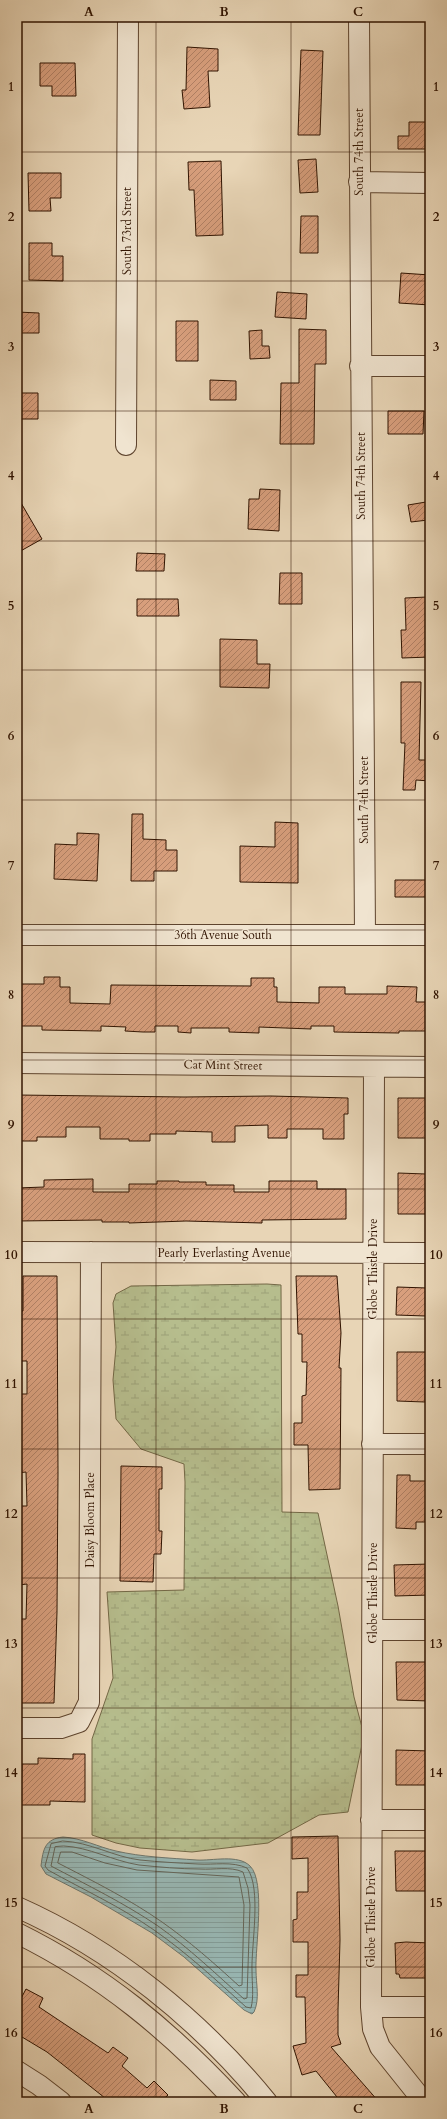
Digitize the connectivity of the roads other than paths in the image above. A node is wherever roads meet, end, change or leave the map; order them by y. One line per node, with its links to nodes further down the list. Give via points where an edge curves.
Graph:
1 (128, 17): 7 (street, South 73rd Street)
2 (359, 17): 3 (street, South 74th Street)
3 (359, 182): 4 (street); 5 (street, South 74th Street)
4 (430, 183)
5 (360, 366): 6 (street); 9 (street, South 74th Street)
6 (430, 366)
7 (126, 445)
8 (17, 934): 9 (street, 36th Avenue South)
9 (365, 935): 10 (street, 36th Avenue South)
10 (430, 935)
11 (17, 1063): 12 (street, Cat Mint Street)
12 (374, 1067): 13 (street, Cat Mint Street); 16 (street, Globe Thistle Drive)
13 (430, 1067)
14 (17, 1252): 15 (street, Pearly Everlasting Avenue)
15 (91, 1252): 16 (street, Pearly Everlasting Avenue); 22 (street, Daisy Bloom Place, via 89,1702 79,1722 62,1728)
16 (373, 1253): 17 (street, Pearly Everlasting Avenue); 18 (street, Globe Thistle Drive)
17 (430, 1253)
18 (372, 1444): 19 (street); 20 (street, Globe Thistle Drive)
19 (430, 1444)
20 (373, 1630): 21 (street); 23 (street, Globe Thistle Drive)
21 (430, 1630)
22 (17, 1728)
23 (371, 1820): 24 (street); 27 (street, Globe Thistle Drive)
24 (430, 1820)
25 (17, 1907): 32 (street, via 81,1941 158,1994 220,2050)
26 (17, 1933): 31 (street, via 73,1963 142,2012 176,2040)
27 (371, 2007): 28 (street); 33 (street, Globe Thistle Drive, via 373,2029 380,2047)
28 (430, 2007)
29 (17, 2071): 30 (street)
30 (61, 2102)
31 (236, 2102)
32 (267, 2102)
33 (424, 2102)

